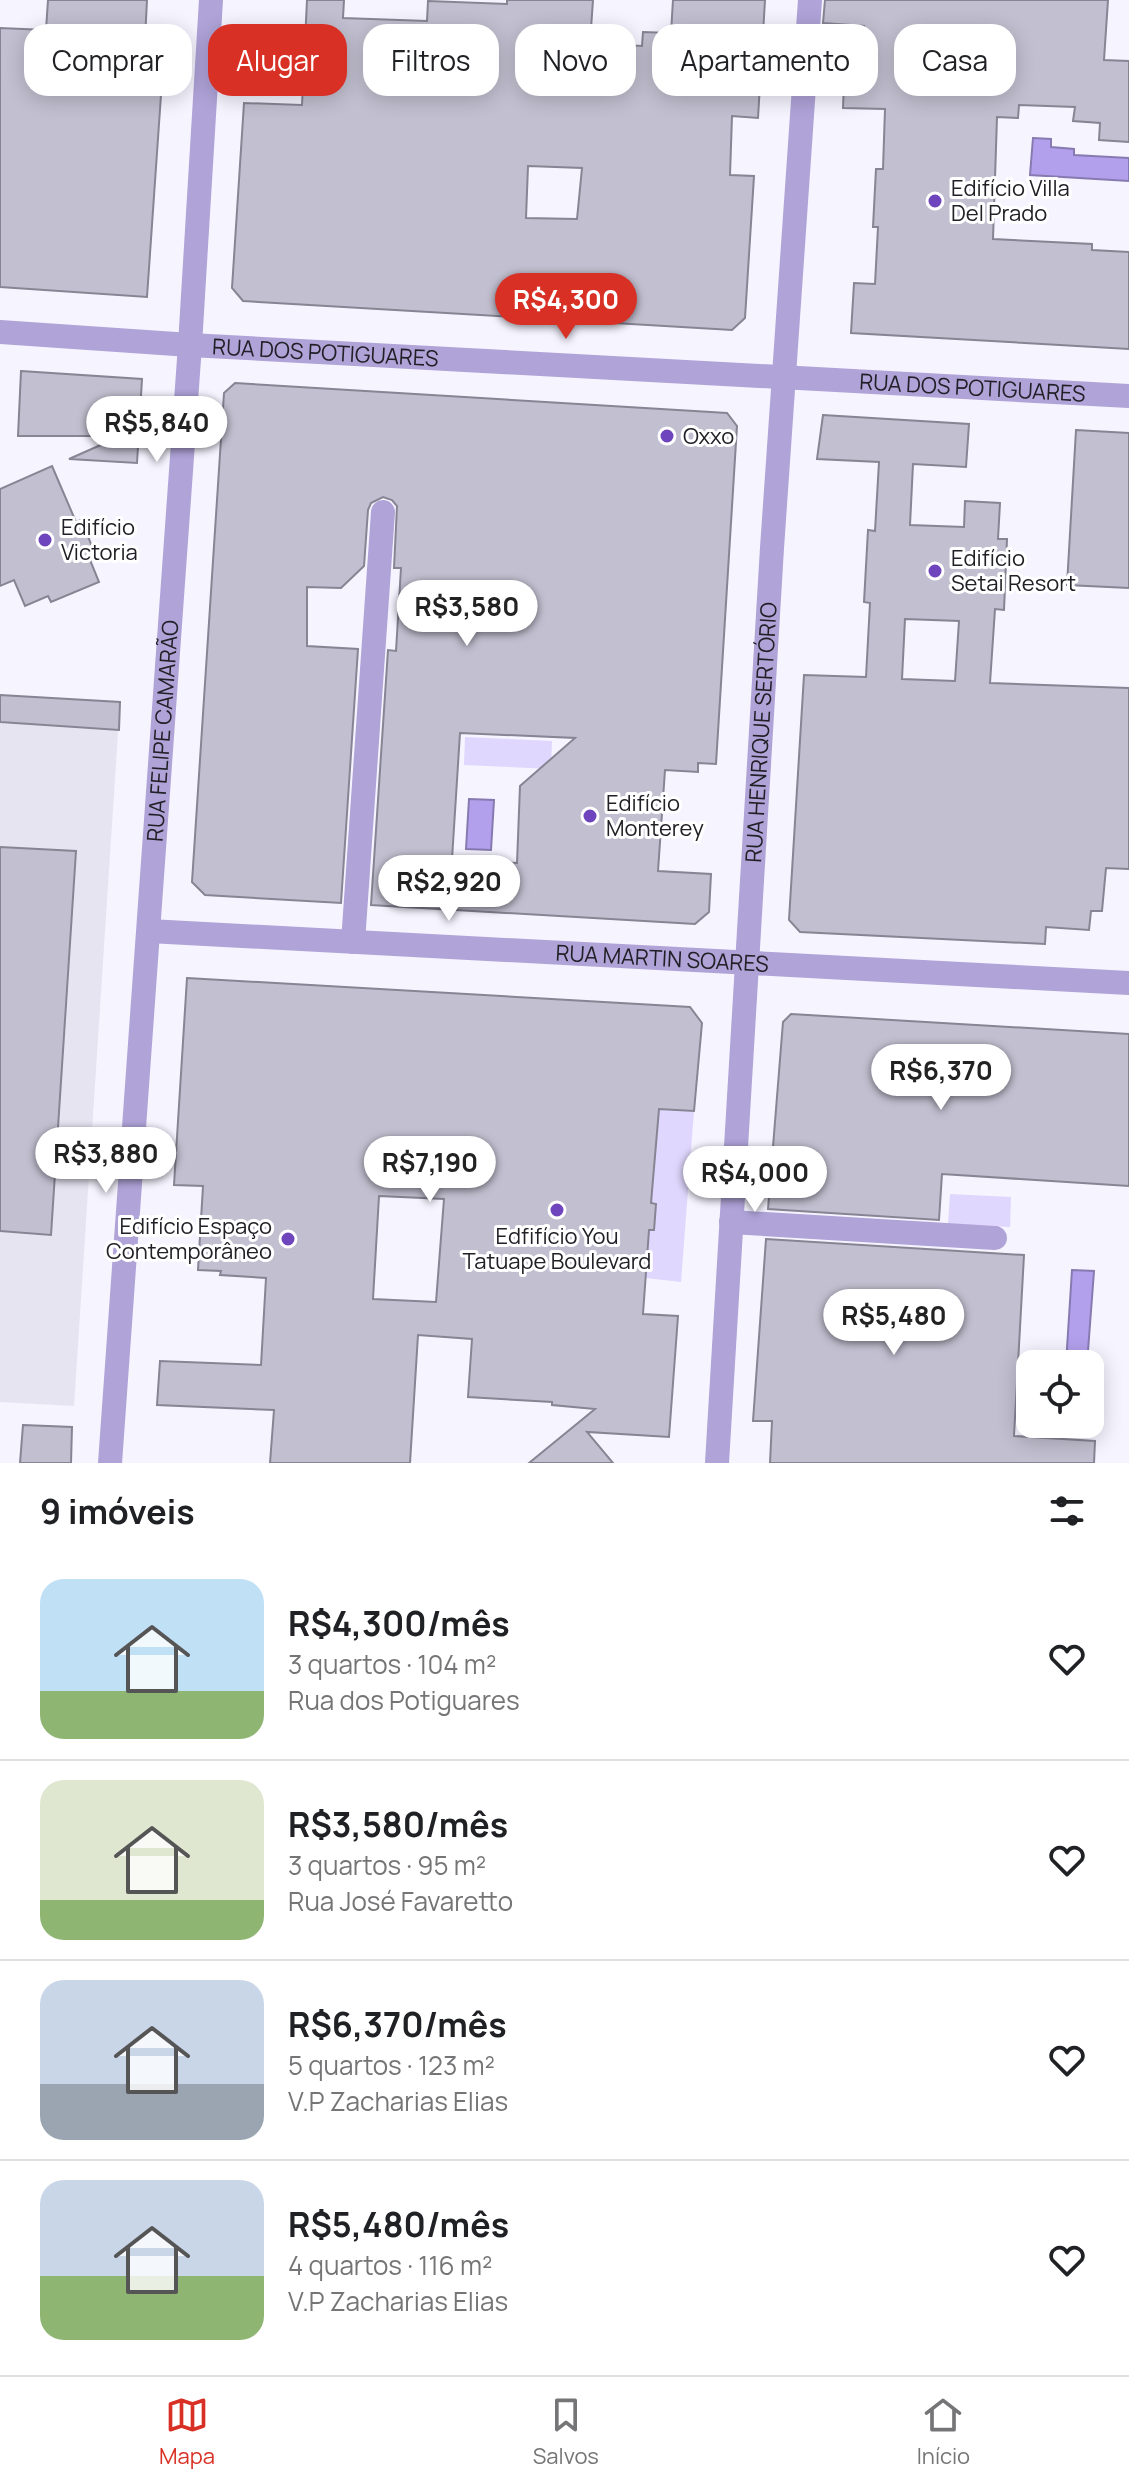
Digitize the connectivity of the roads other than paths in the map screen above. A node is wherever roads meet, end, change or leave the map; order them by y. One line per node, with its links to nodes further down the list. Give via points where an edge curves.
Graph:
1 (211, 0): 4 (street, RUA FELIPE CAMARÃO)
2 (810, 0): 5 (street, RUA HENRIQUE SERTÓRIO)
3 (0, 332): 4 (street, RUA DOS POTIGUARES)
4 (190, 345): 5 (street, RUA DOS POTIGUARES); 8 (street, RUA FELIPE CAMARÃO)
5 (784, 376): 6 (street, RUA DOS POTIGUARES); 10 (street, RUA HENRIQUE SERTÓRIO)
6 (1129, 396)
7 (383, 512): 9 (street)
8 (149, 931): 9 (street, RUA MARTIN SOARES); 14 (street, RUA FELIPE CAMARÃO)
9 (353, 942): 10 (street, RUA MARTIN SOARES)
10 (746, 963): 11 (street, RUA MARTIN SOARES); 12 (street, RUA HENRIQUE SERTÓRIO)
11 (1129, 983)
12 (731, 1222): 13 (street); 15 (street, RUA HENRIQUE SERTÓRIO)
13 (995, 1238)
14 (110, 1463)
15 (717, 1463)

